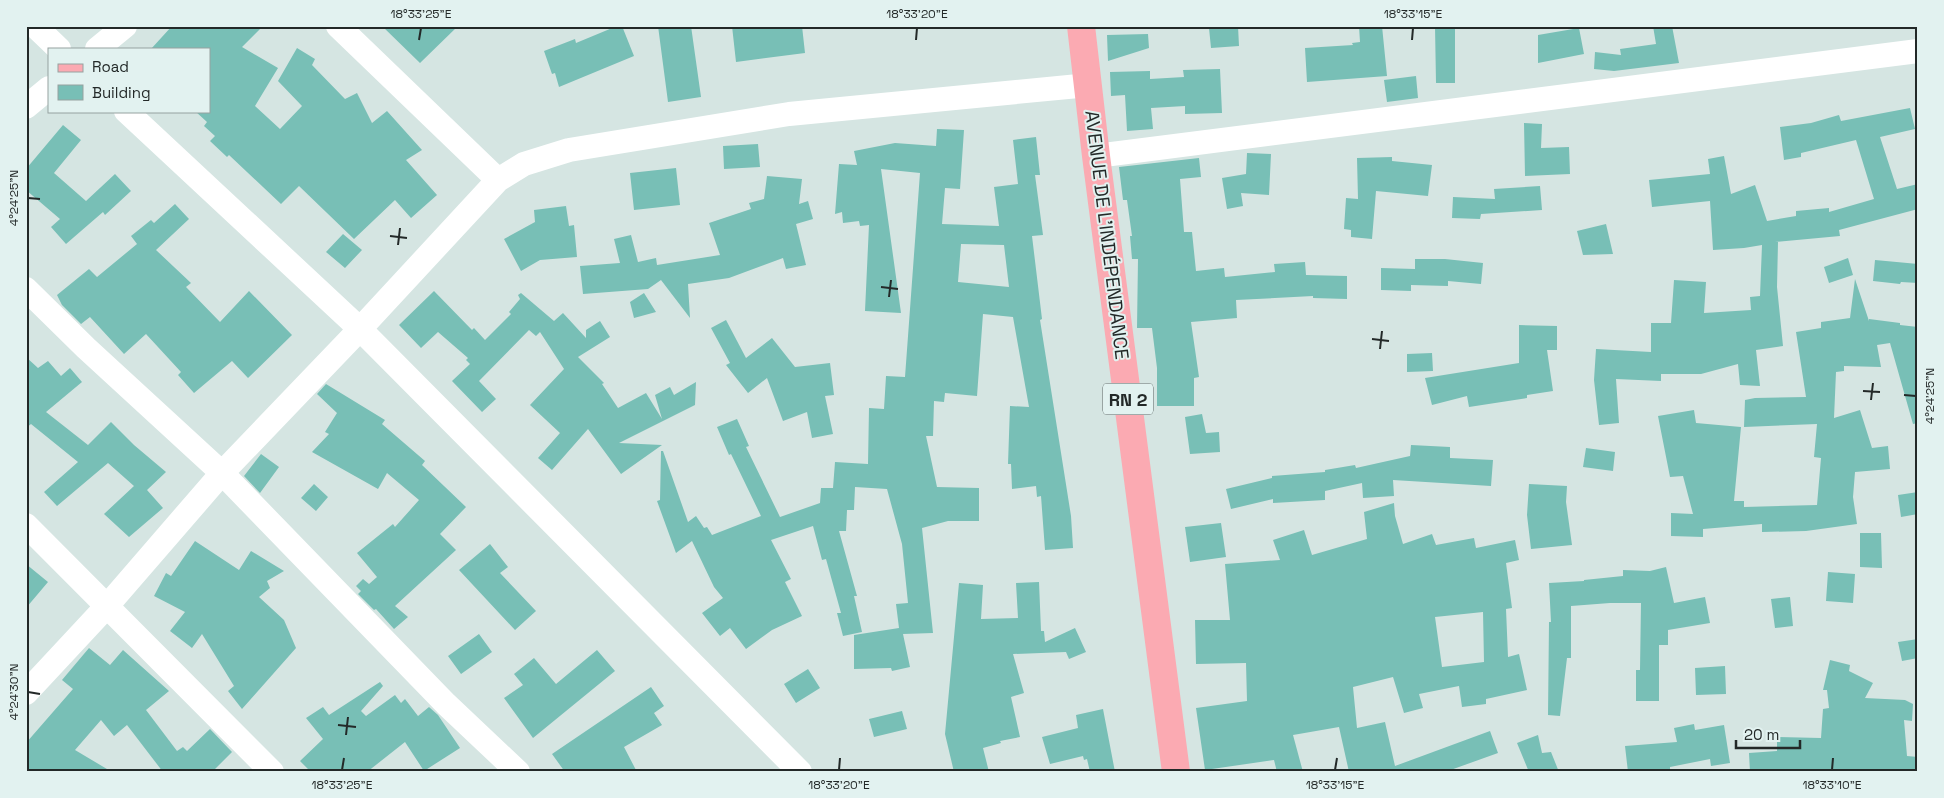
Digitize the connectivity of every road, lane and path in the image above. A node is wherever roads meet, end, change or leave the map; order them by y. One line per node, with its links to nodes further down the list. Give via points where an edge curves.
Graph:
1 (35, 26): 5 (street)
2 (125, 26): 6 (street)
3 (338, 26): 13 (street)
4 (1081, 26): 8 (main road, AVENUE DE L'INDÉPENDANCE / RN 2)
5 (58, 48)
6 (98, 48)
7 (1918, 52): 12 (street)
8 (1089, 85): 12 (main road, AVENUE DE L'INDÉPENDANCE / RN 2); 13 (street, via 789,114 569,150 524,164)
9 (48, 89): 10 (street)
10 (26, 107)
11 (127, 112): 15 (street)
12 (1096, 156): 23 (main road, AVENUE DE L'INDÉPENDANCE / RN 2)
13 (498, 180): 15 (street)
14 (26, 289): 16 (street)
15 (360, 329): 16 (street); 22 (street)
16 (222, 473): 18 (street); 21 (street, via 446,704)
17 (26, 525): 18 (street)
18 (107, 606): 19 (street); 20 (street)
19 (26, 693)
20 (272, 772)
21 (518, 772)
22 (800, 772)
23 (1176, 772)

